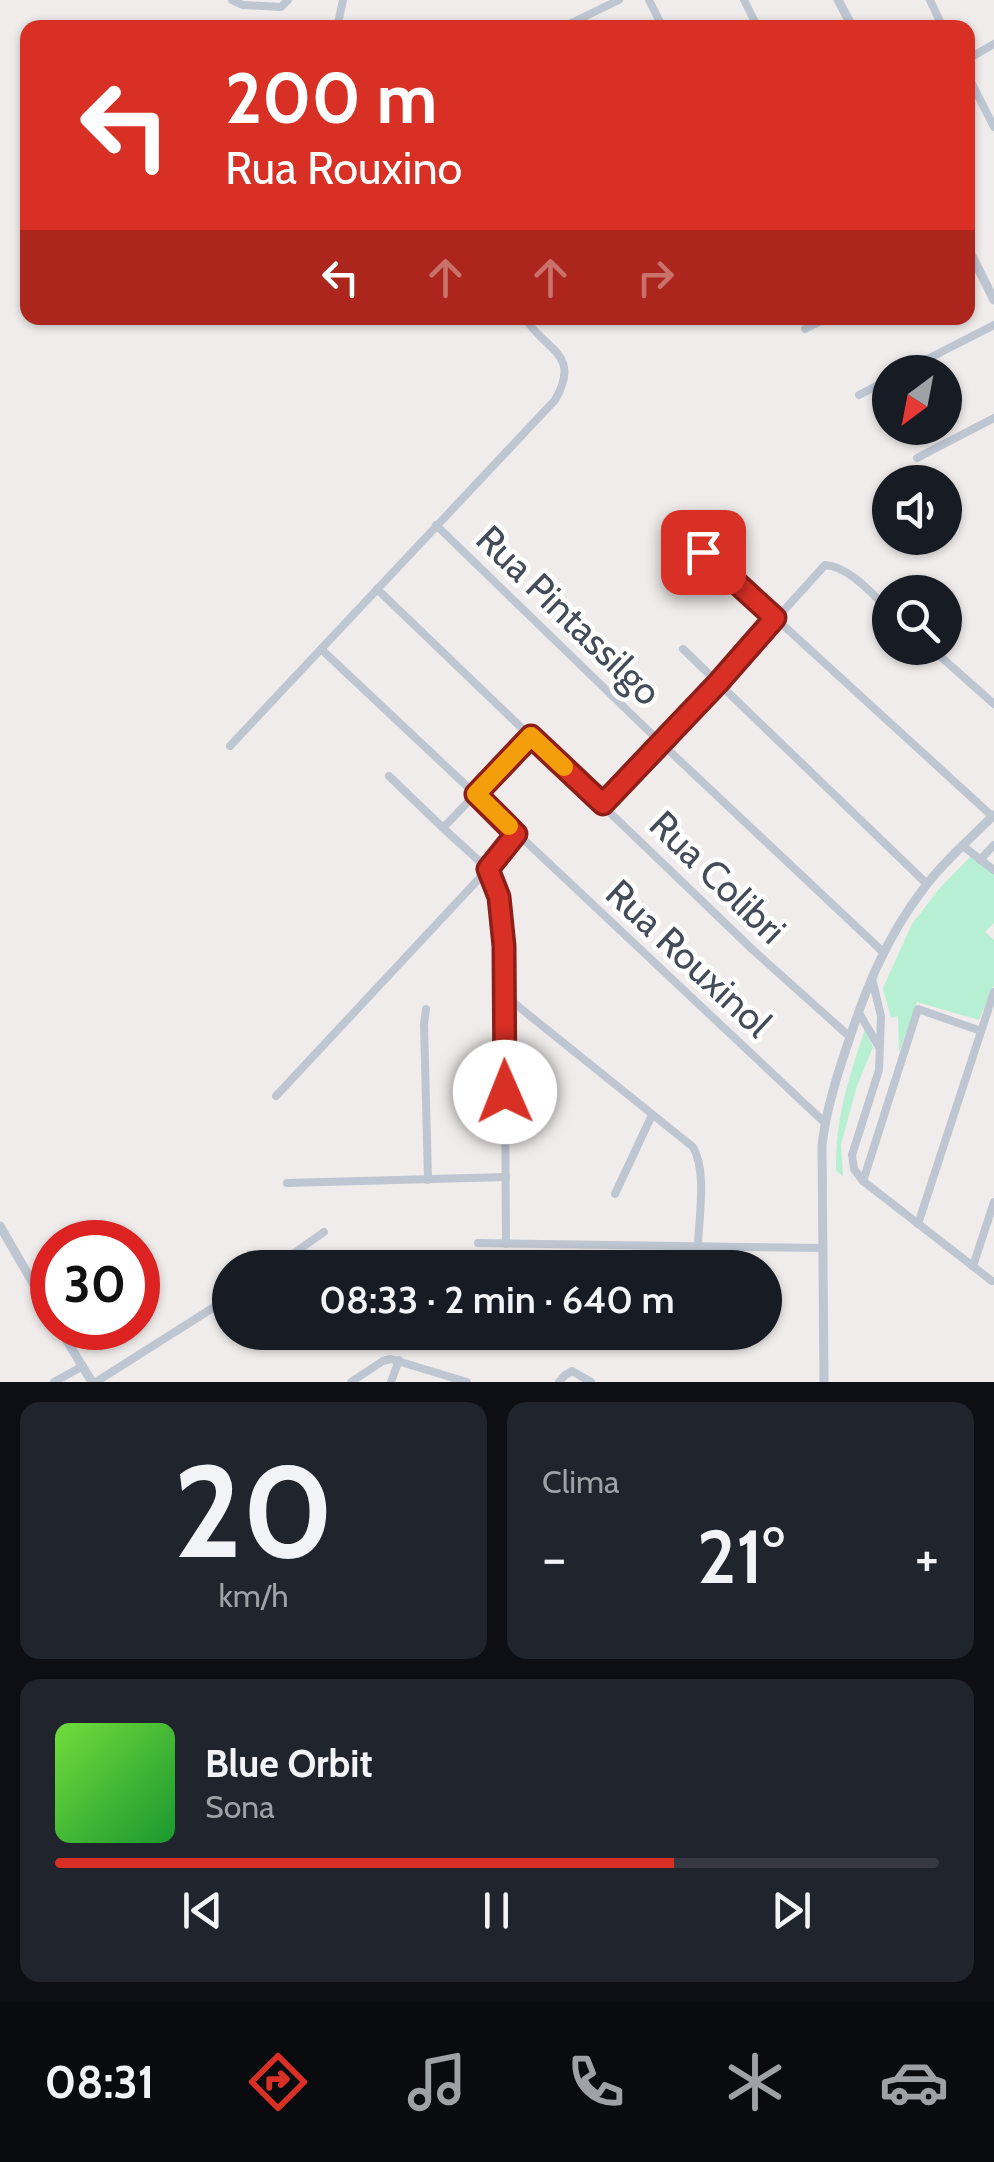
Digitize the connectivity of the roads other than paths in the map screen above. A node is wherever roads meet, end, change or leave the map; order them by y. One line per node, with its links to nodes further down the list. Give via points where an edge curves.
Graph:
1 (232, 0): 2 (street, via 281,7)
2 (288, 0)
3 (619, 0): 4 (street)
4 (580, 20)
5 (975, 90): 6 (street)
6 (994, 127)
7 (975, 259): 8 (street)
8 (991, 285): 9 (street)
9 (994, 300)
10 (531, 325): 19 (street, via 563,359 561,388)
11 (812, 325): 13 (street)
12 (994, 325): 14 (street)
13 (805, 328)
14 (935, 355)
15 (872, 389): 16 (street)
16 (860, 395)
17 (994, 418): 18 (street)
18 (917, 458)
19 (436, 525): 21 (street); 30 (street, Rua Pintassilgo)
20 (679, 530): 23 (street)
21 (376, 589): 25 (street); 29 (street, Rua Colibri)
22 (872, 595): 23 (street, via 840,568 825,565)
23 (775, 618): 27 (street); 35 (street)
24 (684, 648): 27 (street)
25 (321, 649): 31 (street); 33 (street, Rua Rouxinol)
26 (950, 665): 28 (street)
27 (718, 683): 30 (street); 43 (street)
28 (994, 704)
29 (531, 736): 33 (street); 34 (street, Rua Colibri)
30 (661, 743): 34 (street); 44 (street, Rua Pintassilgo)
31 (230, 746)
32 (389, 776): 36 (street)
33 (476, 794): 36 (street); 37 (street, Rua Rouxinol)
34 (603, 804): 51 (street, Rua Colibri)
35 (993, 816): 39 (street)
36 (443, 828): 41 (street)
37 (516, 834): 41 (street); 55 (street, Rua Rouxinol)
38 (994, 845): 40 (street)
39 (964, 846): 40 (street); 43 (street)
40 (980, 860): 42 (street)
41 (488, 869): 47 (street, via 499,897); 53 (street)
42 (994, 870)
43 (927, 884): 44 (street)
44 (882, 951): 45 (street)
45 (872, 977): 49 (street); 52 (street)
46 (994, 992): 50 (street)
47 (504, 995): 54 (street); 56 (street)
48 (426, 1010): 57 (street)
49 (859, 1014): 51 (street); 52 (street)
50 (980, 1031): 58 (street, via 918,1010); 62 (street)
51 (850, 1037): 55 (street)
52 (879, 1047): 58 (street, via 879,1070 852,1154)
53 (276, 1096)
54 (652, 1115): 60 (street); 67 (street, via 699,1157)
55 (824, 1122): 68 (street)
56 (506, 1177): 57 (street); 66 (street)
57 (428, 1180): 59 (street)
58 (863, 1181): 62 (street)
59 (287, 1183)
60 (615, 1194)
61 (994, 1202): 70 (street)
62 (918, 1224): 70 (street)
63 (0, 1226): 71 (street)
64 (324, 1232): 69 (street)
65 (478, 1243): 66 (street)
66 (506, 1244): 67 (street)
67 (698, 1245): 68 (street)
68 (822, 1248): 84 (street)
69 (298, 1250)
70 (972, 1266): 72 (street)
71 (30, 1278)
72 (992, 1281)
73 (212, 1308): 78 (street)
74 (73, 1350): 76 (street)
75 (399, 1360): 79 (street, via 384,1361); 80 (street); 81 (street)
76 (83, 1366): 77 (street); 78 (street)
77 (54, 1382)
78 (94, 1382)
79 (351, 1382)
80 (391, 1382)
81 (468, 1382)
82 (559, 1382): 83 (street, via 572,1371)
83 (591, 1382)
84 (824, 1382)

